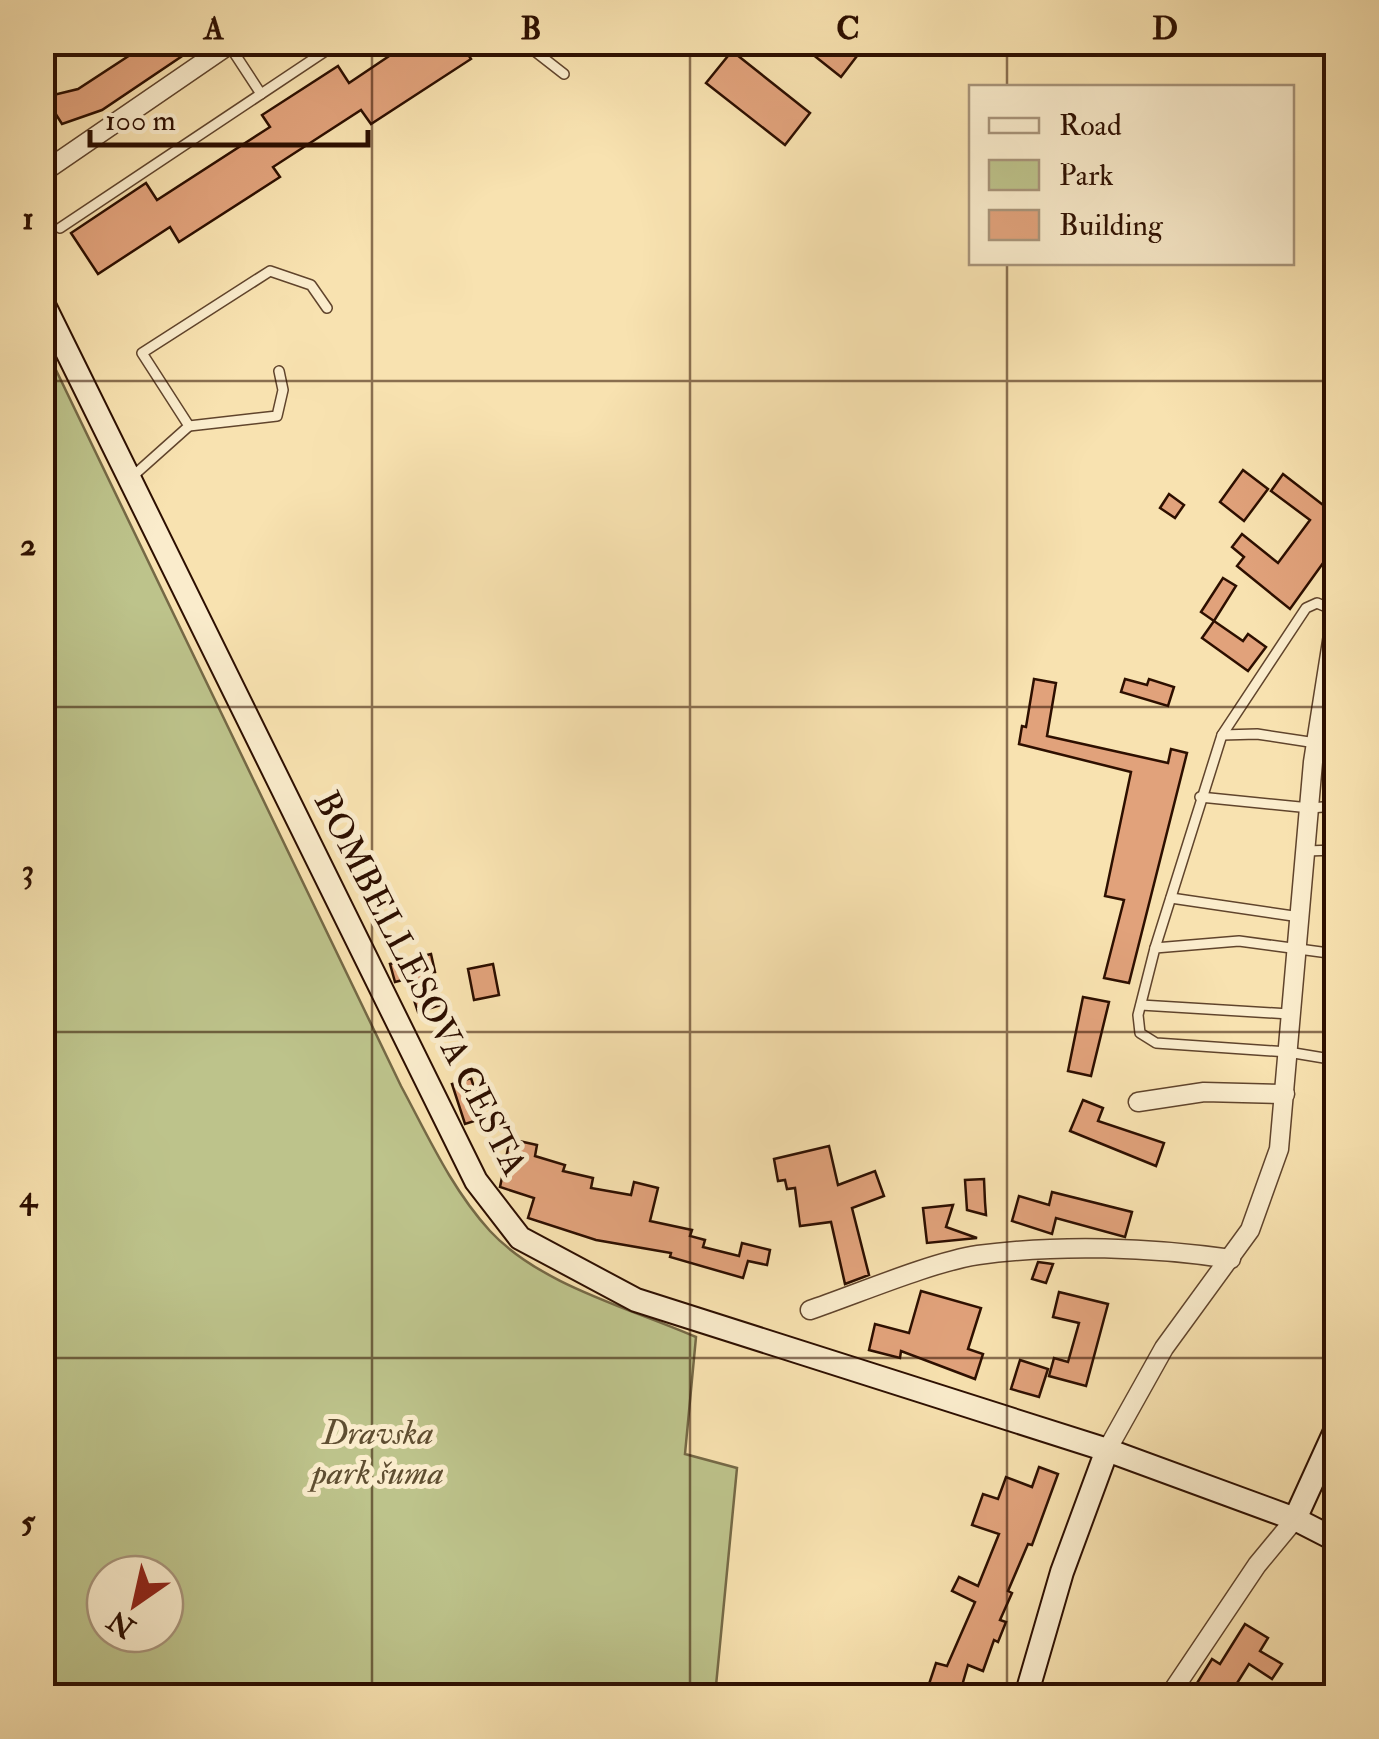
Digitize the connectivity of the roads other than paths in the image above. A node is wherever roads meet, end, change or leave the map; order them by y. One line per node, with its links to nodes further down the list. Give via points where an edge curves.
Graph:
1 (339, 42): 5 (lane)
2 (523, 42): 4 (lane)
3 (231, 44): 5 (lane); 6 (street)
4 (564, 74)
5 (261, 94): 7 (lane)
6 (42, 172)
7 (60, 228)
8 (42, 302): 12 (street, BOMBELLESOVA CESTA)
9 (327, 308): 11 (lane, via 311,284 270,271 142,352)
10 (280, 371): 11 (lane, via 276,416)
11 (190, 426): 12 (lane)
12 (131, 478): 35 (street, BOMBELLESOVA CESTA, via 476,1181 520,1238 636,1300)
13 (1336, 613): 14 (lane, via 1317,603 1306,608); 15 (street)
14 (1222, 735): 15 (lane); 16 (lane)
15 (1316, 743): 18 (street)
16 (1200, 797): 18 (lane); 21 (lane)
17 (1336, 806): 18 (lane)
18 (1310, 808): 19 (street)
19 (1306, 850): 20 (lane); 22 (street)
20 (1336, 850)
21 (1171, 898): 22 (lane); 23 (lane)
22 (1300, 918): 24 (street)
23 (1154, 948): 24 (lane, via 1240,941); 26 (lane)
24 (1296, 949): 25 (lane); 27 (street)
25 (1336, 954)
26 (1141, 1004): 27 (lane); 28 (lane, via 1140,1033 1156,1043)
27 (1289, 1014): 28 (street)
28 (1288, 1052): 29 (lane); 30 (street)
29 (1336, 1060)
30 (1285, 1094): 31 (street, via 1204,1092); 32 (street, via 1279,1150 1250,1230)
31 (1138, 1102)
32 (1232, 1259): 33 (street, via 1139,1250 976,1255); 35 (street, via 1164,1348)
33 (810, 1310)
34 (1336, 1429): 36 (street)
35 (1107, 1450): 36 (street, BOMBELLESOVA CESTA); 38 (street)
36 (1296, 1520): 37 (street, BOMBELLESOVA CESTA); 39 (street)
37 (1336, 1540)
38 (1026, 1696)
39 (1169, 1696)

